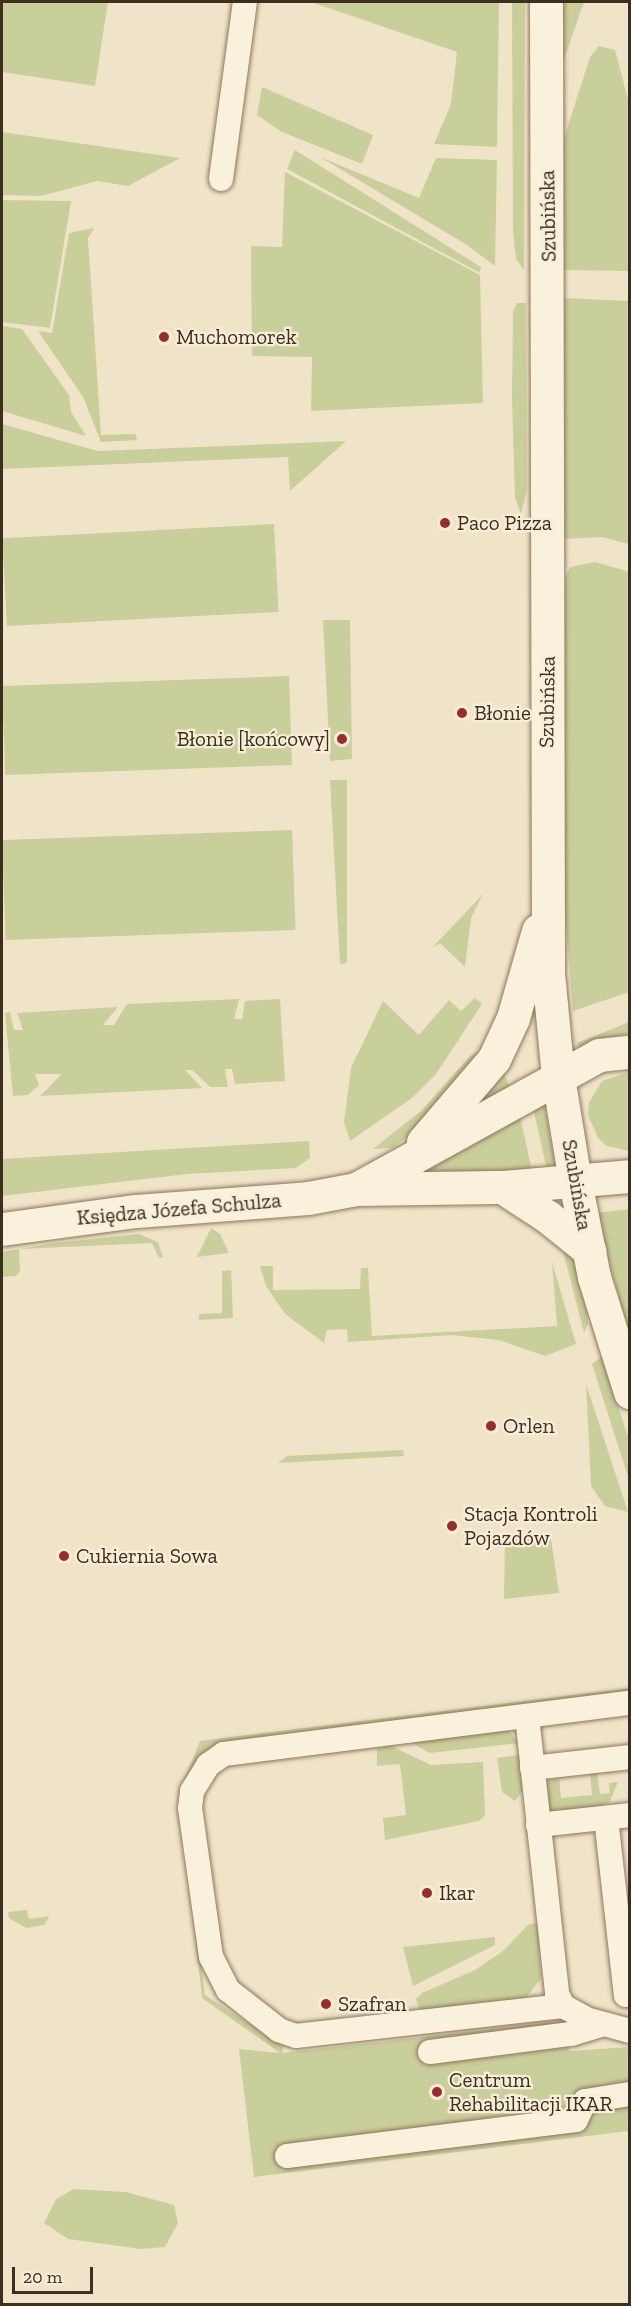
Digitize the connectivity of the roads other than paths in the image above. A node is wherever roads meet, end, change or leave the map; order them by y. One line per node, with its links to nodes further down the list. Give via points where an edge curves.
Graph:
1 (245, 2): 3 (street)
2 (546, 2): 4 (main road, Szubińska)
3 (221, 179)
4 (547, 898): 6 (main road, Szubińska, via 548,973); 7 (main road, Księdza Józefa Schulza, via 513,1018 494,1059)
5 (630, 1052): 6 (main road, Księdza Józefa Schulza, via 599,1055)
6 (558, 1077): 7 (main road, Księdza Józefa Schulza); 9 (main road, Szubińska)
7 (405, 1162): 11 (main road, Księdza Józefa Schulza)
8 (627, 1177): 9 (main road, Księdza Józefa Schulza)
9 (575, 1181): 10 (main road, Księdza Józefa Schulza); 13 (main road, Szubińska)
10 (502, 1187): 11 (main road, Księdza Józefa Schulza); 13 (main road)
11 (357, 1189): 12 (main road, Księdza Józefa Schulza, via 308,1198 136,1211)
12 (2, 1229)
13 (589, 1250): 14 (main road, Szubińska)
14 (630, 1392)
15 (630, 1703): 16 (street)
16 (527, 1716): 18 (street); 22 (street, via 375,1732 215,1758 198,1777 190,1808 203,1916 211,1957 228,1990 288,2035 452,2021)
17 (630, 1757): 18 (street)
18 (532, 1768): 20 (street)
19 (618, 1816): 20 (street); 21 (street, via 626,1995)
20 (538, 1825): 22 (street, via 554,1979)
21 (630, 1995)
22 (563, 2006): 23 (street)
23 (601, 2025): 24 (street); 25 (street, via 571,2034)
24 (630, 2031)
25 (430, 2052)
26 (630, 2094): 27 (street, via 585,2101 576,2120)
27 (287, 2156)

